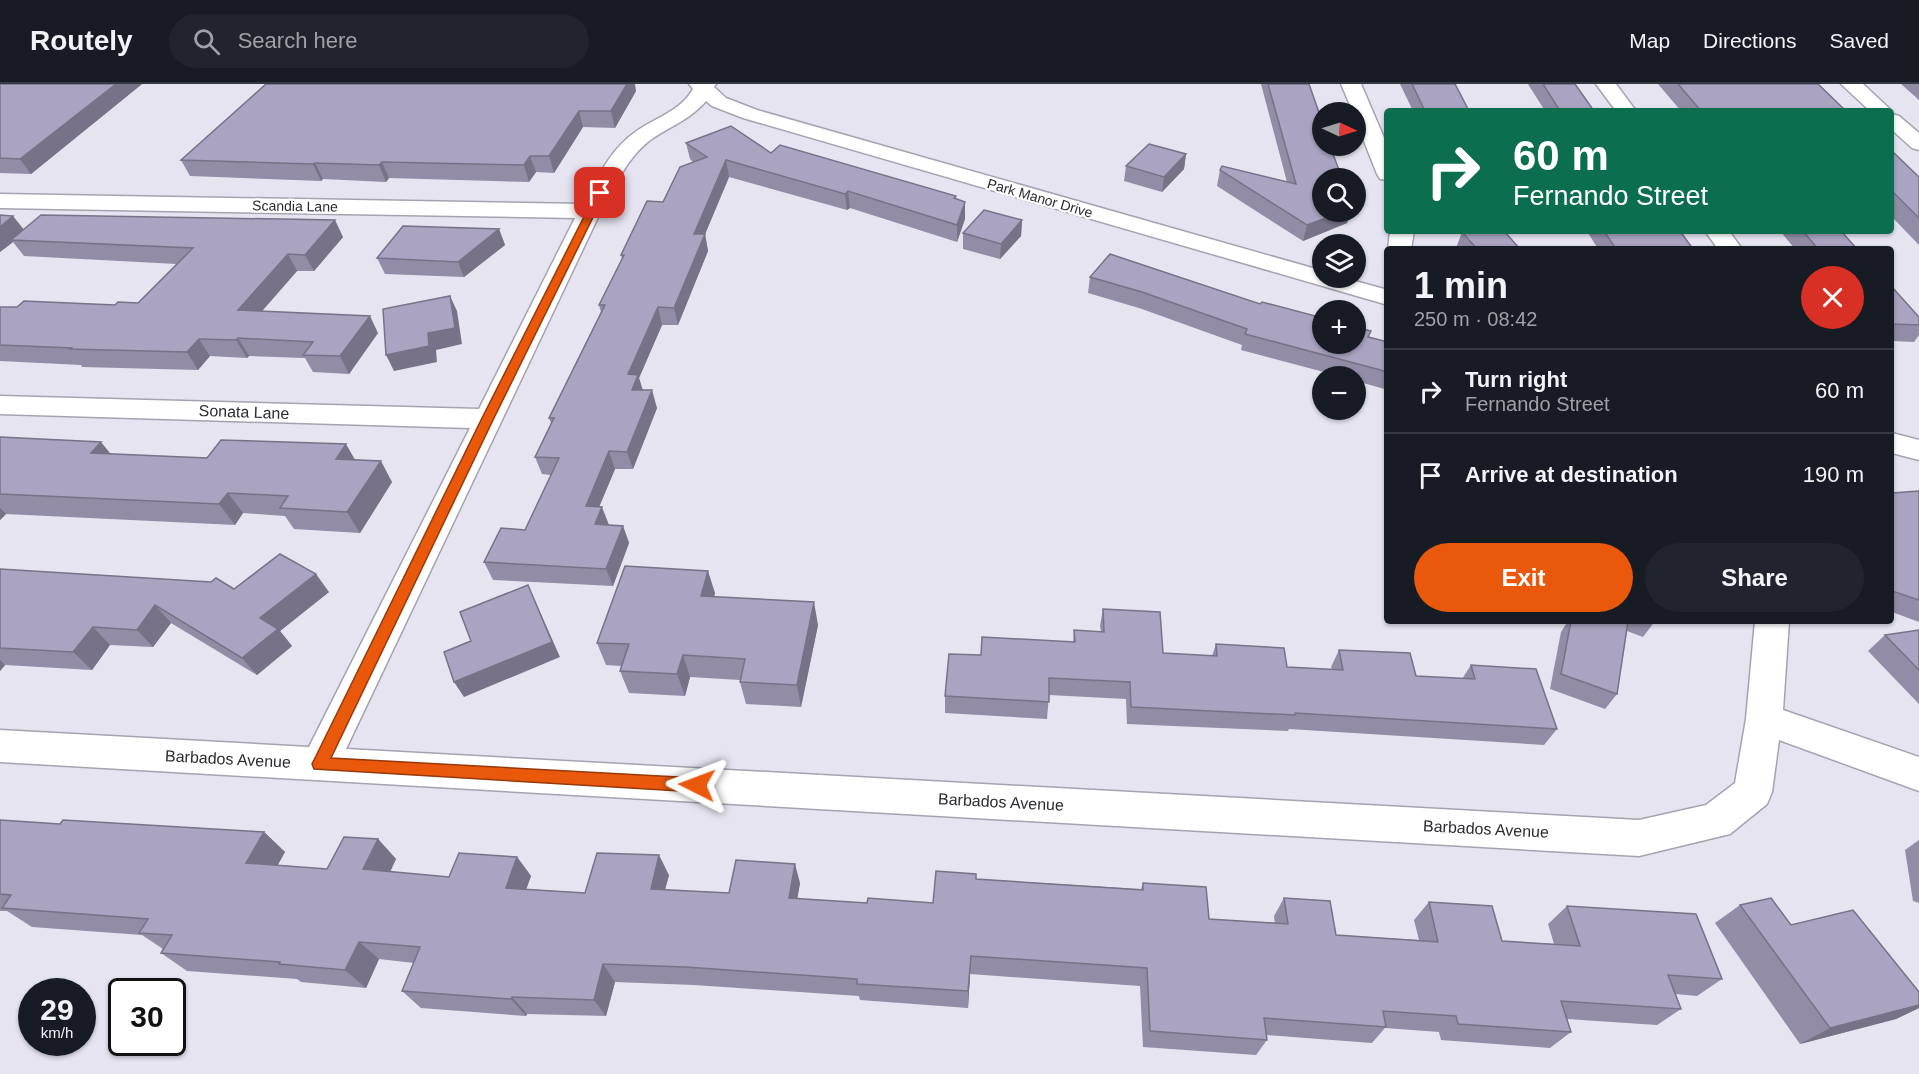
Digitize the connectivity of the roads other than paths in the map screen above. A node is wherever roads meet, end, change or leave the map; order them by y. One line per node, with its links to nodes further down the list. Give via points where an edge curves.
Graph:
1 (1351, 84): 9 (street)
2 (1606, 84): 5 (street)
3 (1851, 84): 6 (street)
4 (703, 86): 11 (street, via 693,105 681,116 634,143); 12 (street, Park Manor Drive, via 719,102 750,114)
5 (1624, 108)
6 (1879, 108)
7 (1894, 122): 8 (street)
8 (1919, 144)
9 (1384, 164)
10 (0, 201): 11 (street, Scandia Lane)
11 (590, 211): 14 (street)
12 (1382, 296)
13 (0, 405): 14 (street, Sonata Lane)
14 (488, 418): 20 (street)
15 (1894, 444): 16 (street)
16 (1919, 450)
17 (1772, 624): 18 (street, Barbados Avenue)
18 (1764, 720): 20 (street, Barbados Avenue, via 1753,792 1716,821 1639,838); 21 (street)
19 (0, 746): 20 (street, Barbados Avenue)
20 (320, 764)
21 (1919, 774)

